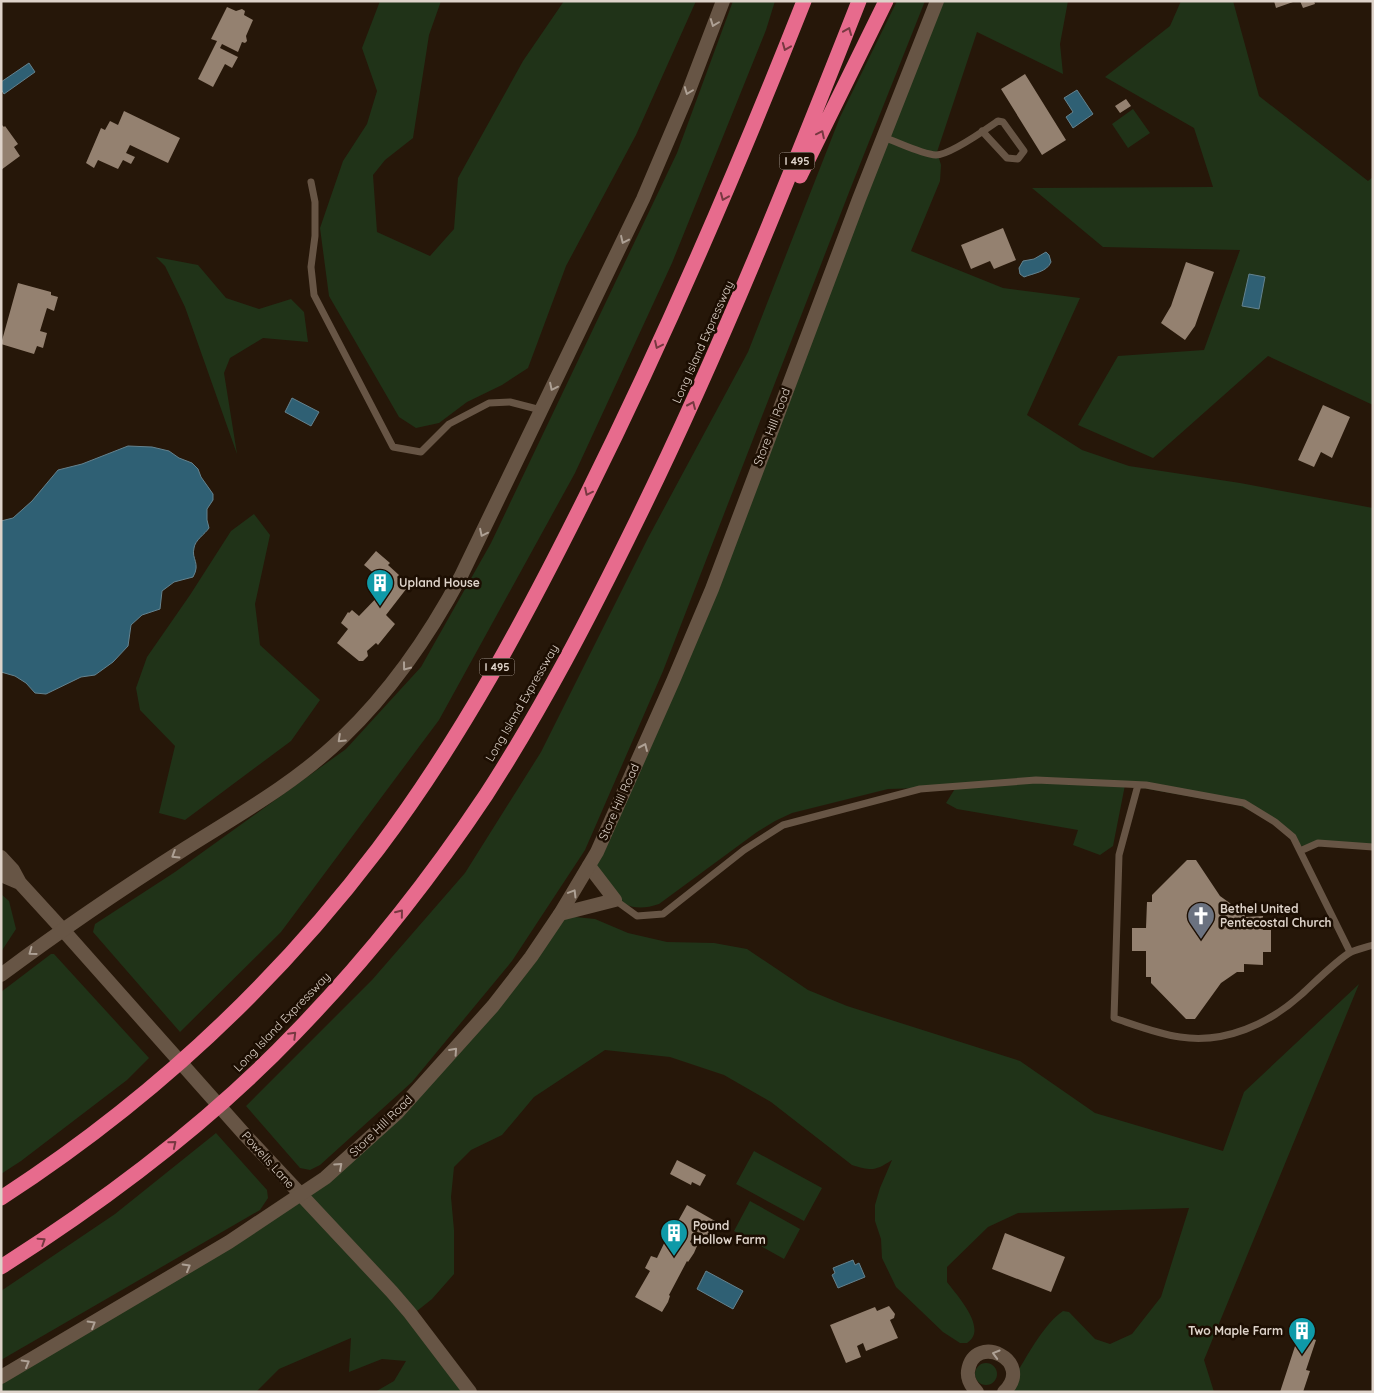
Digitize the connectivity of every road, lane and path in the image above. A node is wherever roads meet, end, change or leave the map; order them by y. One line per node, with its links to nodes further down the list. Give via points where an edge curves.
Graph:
1 (723, 1): 10 (main road, one-way to 10, via 643,199)
2 (804, 1): 25 (highway, I 495, one-way to 25, via 685,287 622,423 501,660 440,760 378,848 256,992 188,1056 111,1120)
3 (859, 1): 9 (highway, Long Island Expressway / I 495, one-way to 3)
4 (886, 1): 9 (highway, one-way to 4)
5 (937, 1): 7 (main road, Store Hill Road)
6 (982, 131): 6 (lane, via 998,121 1003,122 1024,151 1018,159 1007,158); 7 (lane, via 938,155)
7 (884, 137): 15 (main road, Store Hill Road, one-way to 7, via 626,789 712,589)
8 (311, 182): 10 (lane, via 315,202 311,267 314,295 393,447 421,452 449,424 489,403 510,402)
9 (730, 319): 26 (highway, Long Island Expressway / I 495, one-way to 9, via 144,1168 225,1101 294,1034 360,962 421,886 486,794 549,691 672,450)
10 (542, 410): 20 (main road, one-way to 20, via 446,604 414,656 375,705 342,739 294,778)
11 (1138, 785): 13 (lane, via 1244,803 1293,837); 18 (lane, via 1036,780 920,789 783,825 744,850 663,914 637,916); 22 (lane, via 1118,855 1114,1018 1178,1037 1234,1033 1270,1018)
12 (1373, 847): 13 (lane, via 1318,843)
13 (1300, 851): 22 (lane)
14 (1, 857): 17 (main road)
15 (589, 866): 18 (main road); 19 (main road, Store Hill Road, one-way to 15)
16 (1, 872): 17 (main road)
17 (20, 883): 20 (main road, Powells Lane)
18 (616, 900): 19 (main road)
19 (560, 914): 24 (main road, Store Hill Road, one-way to 19, via 325,1178 403,1107 493,1006)
20 (63, 930): 23 (main road, one-way to 23); 24 (main road, Powells Lane)
21 (1373, 945): 22 (lane)
22 (1350, 952)
23 (1, 975)
24 (300, 1194): 27 (main road, Store Hill Road, one-way to 24, via 222,1246); 28 (main road, Powells Lane, via 392,1292)
25 (1, 1198)
26 (1, 1267)
27 (1, 1378)
28 (470, 1392)
29 (977, 1392): 30 (main road, one-way to 29, via 1012,1379 1011,1365 995,1352 980,1354 969,1365 969,1381)
30 (1004, 1392)

